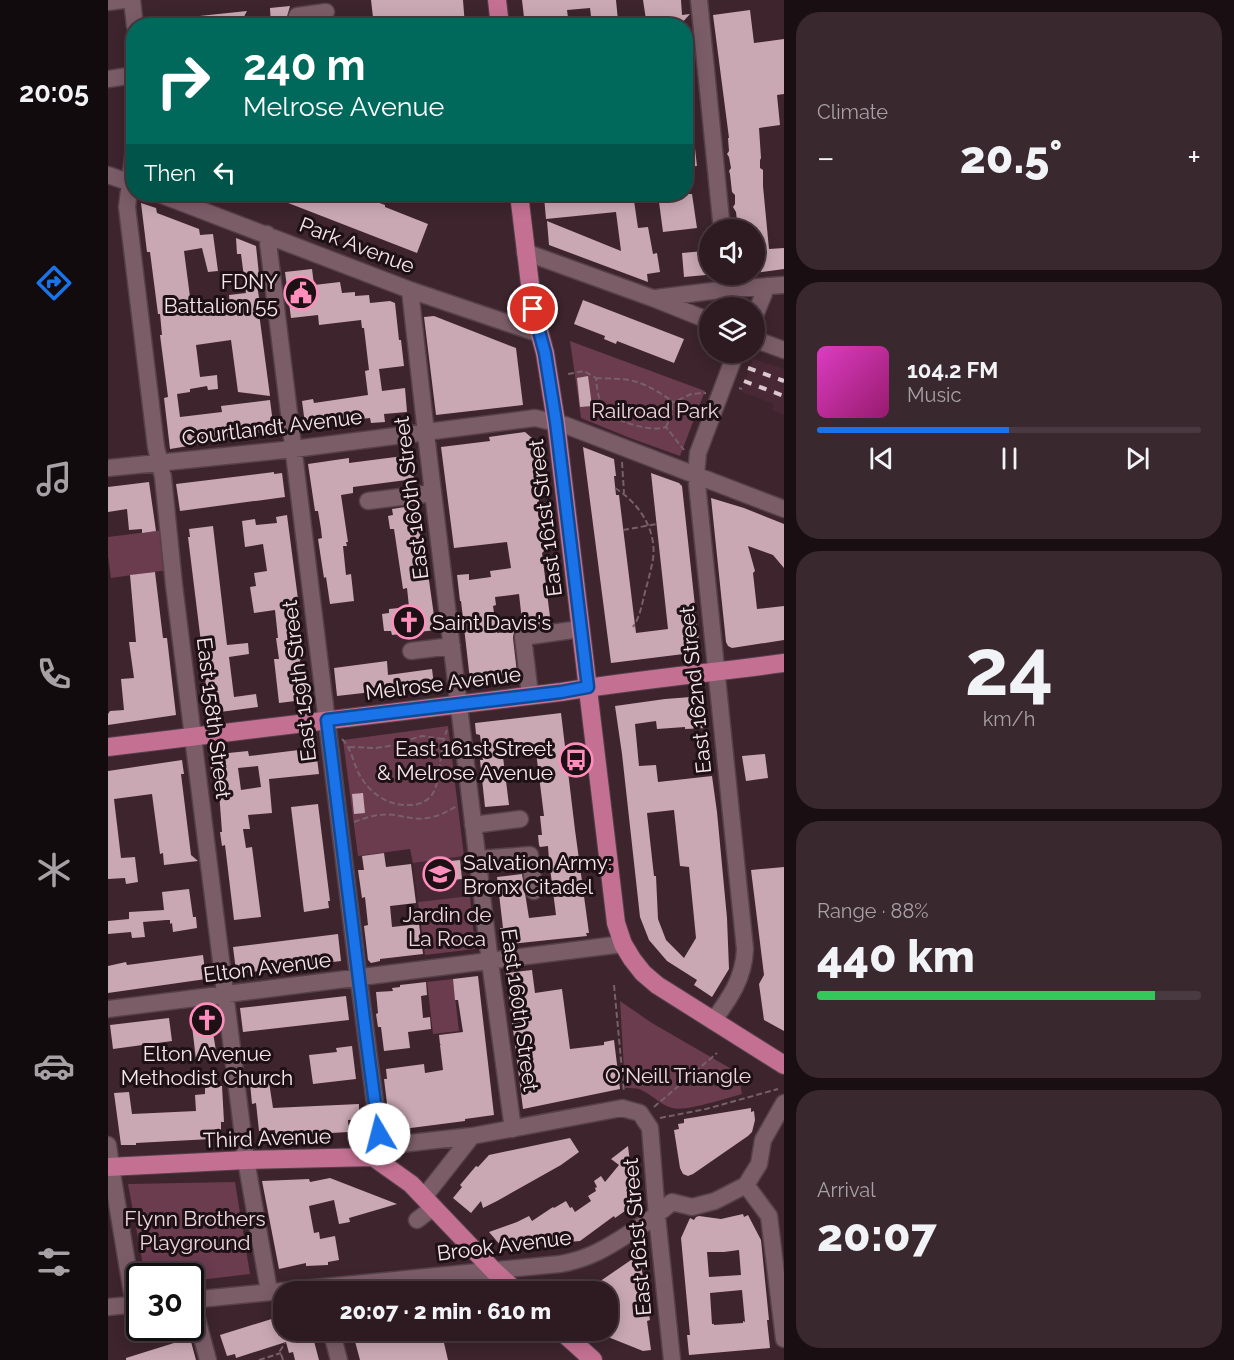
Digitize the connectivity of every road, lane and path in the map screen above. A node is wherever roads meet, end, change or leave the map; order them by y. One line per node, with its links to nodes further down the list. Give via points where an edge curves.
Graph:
1 (123, 0): 5 (street)
2 (132, 0): 8 (street)
3 (497, 0): 9 (main road)
4 (699, 0): 17 (street)
5 (108, 2)
6 (326, 13): 7 (street)
7 (297, 16)
8 (134, 18)
9 (499, 18)
10 (126, 76): 11 (street)
11 (108, 78)
12 (108, 175): 13 (street)
13 (126, 181)
14 (128, 201): 40 (street, East 158th Street)
15 (178, 201): 18 (street, Park Avenue)
16 (520, 201): 19 (main road, East 161st Street)
17 (721, 219)
18 (267, 234): 22 (street, Park Avenue); 37 (street, East 159th Street)
19 (525, 252): 23 (street); 26 (main road, East 161st Street)
20 (714, 285): 23 (street)
21 (776, 285): 24 (street)
22 (410, 290): 26 (street, Park Avenue); 36 (street, East 160th Street)
23 (655, 298): 25 (street)
24 (765, 302)
25 (699, 316)
26 (540, 334): 34 (main road, East 161st Street)
27 (765, 341): 28 (street)
28 (782, 345)
29 (732, 363): 42 (street, East 162nd Street, via 698,453)
30 (568, 374): 31 (path, via 584,371)
31 (596, 378): 33 (path, via 629,380); 35 (path, via 597,392 610,415 645,428)
32 (710, 393): 33 (path, via 691,394)
33 (672, 403): 35 (path)
34 (556, 422): 36 (street, Courtlandt Avenue, via 535,418); 42 (street, Courtlandt Avenue); 52 (main road, East 161st Street)
35 (666, 426): 38 (path)
36 (426, 431): 37 (street, Courtlandt Avenue); 44 (street, East 160th Street)
37 (294, 449): 40 (street, Courtlandt Avenue); 60 (street, East 159th Street)
38 (687, 454)
39 (622, 460): 45 (path)
40 (159, 463): 41 (street, Courtlandt Avenue); 62 (street, East 158th Street)
41 (108, 468)
42 (696, 474): 47 (street, Courtlandt Avenue); 56 (street, East 162nd Street)
43 (615, 488): 45 (path)
44 (433, 493): 46 (street); 53 (street, East 160th Street)
45 (624, 493): 49 (path)
46 (368, 501)
47 (784, 509)
48 (657, 524): 49 (path)
49 (648, 525): 50 (path); 51 (path, via 653,557)
50 (623, 530)
51 (633, 627)
52 (580, 629): 57 (main road, East 161st Street); 58 (street, via 523,637)
53 (452, 646): 54 (street); 59 (street, East 160th Street)
54 (411, 651)
55 (784, 663): 56 (main road, Melrose Avenue)
56 (716, 672): 57 (main road, Melrose Avenue); 79 (street, East 162nd Street, via 745,949 741,976)
57 (588, 687): 58 (main road, Melrose Avenue); 73 (main road, East 161st Street, via 616,923)
58 (530, 695): 59 (main road, Melrose Avenue)
59 (459, 704): 60 (main road, Melrose Avenue); 70 (street, East 160th Street)
60 (327, 720): 62 (main road, Melrose Avenue); 75 (street, East 159th Street)
61 (450, 722): 64 (path)
62 (194, 736): 65 (main road, Melrose Avenue); 77 (street, East 158th Street)
63 (340, 737): 66 (path)
64 (443, 739): 66 (path, via 422,736 376,748); 66 (path, via 435,790 430,798 403,806 368,789)
65 (108, 747)
66 (349, 747)
67 (460, 804): 69 (path, via 428,818 382,814)
68 (520, 819): 70 (street)
69 (350, 822)
70 (473, 825): 71 (street, East 160th Street)
71 (478, 859): 72 (street, via 530,855); 74 (street, East 160th Street)
72 (534, 891)
73 (623, 944): 74 (street, Elton Avenue); 79 (main road, via 650,979)
74 (490, 962): 75 (street, Elton Avenue); 86 (street, East 160th Street)
75 (358, 978): 77 (street, Elton Avenue); 89 (street, East 159th Street, via 379,1134)
76 (614, 985): 82 (path)
77 (225, 994): 78 (street, Elton Avenue); 90 (street, East 158th Street)
78 (108, 1009)
79 (713, 1021): 81 (main road)
80 (717, 1053): 84 (path)
81 (784, 1065)
82 (624, 1092)
83 (781, 1096): 85 (path); 92 (street, via 763,1140 759,1164)
84 (647, 1110): 86 (street, via 622,1108); 94 (street, East 161st Street)
85 (660, 1118)
86 (513, 1129): 87 (street)
87 (472, 1136): 89 (street, via 392,1145); 93 (street)
88 (108, 1145): 91 (street)
89 (373, 1156): 90 (main road, Third Avenue); 93 (main road)
90 (246, 1160): 91 (main road, Third Avenue); 100 (street, East 158th Street)
91 (109, 1167): 96 (street)
92 (746, 1185): 94 (street, Brook Avenue, via 716,1201 692,1207 672,1202); 105 (street, via 769,1216)
93 (429, 1202): 95 (street); 97 (main road)
94 (657, 1216): 97 (street, Brook Avenue, via 583,1259); 116 (street, East 161st Street)
95 (417, 1220)
96 (129, 1263)
97 (494, 1271): 98 (street, Brook Avenue); 99 (main road)
98 (398, 1281)
99 (505, 1281)
100 (269, 1292): 101 (street, Brook Avenue); 102 (street, Brook Avenue)
101 (273, 1292)
102 (204, 1299)
103 (126, 1305): 104 (street)
104 (108, 1307)
105 (784, 1339)
106 (203, 1341): 111 (street)
107 (334, 1341): 114 (street)
108 (571, 1341): 115 (main road)
109 (285, 1343): 110 (path)
110 (281, 1353): 112 (path); 113 (path)
111 (208, 1360)
112 (259, 1360)
113 (283, 1360)
114 (339, 1360)
115 (591, 1360)
116 (672, 1360)

